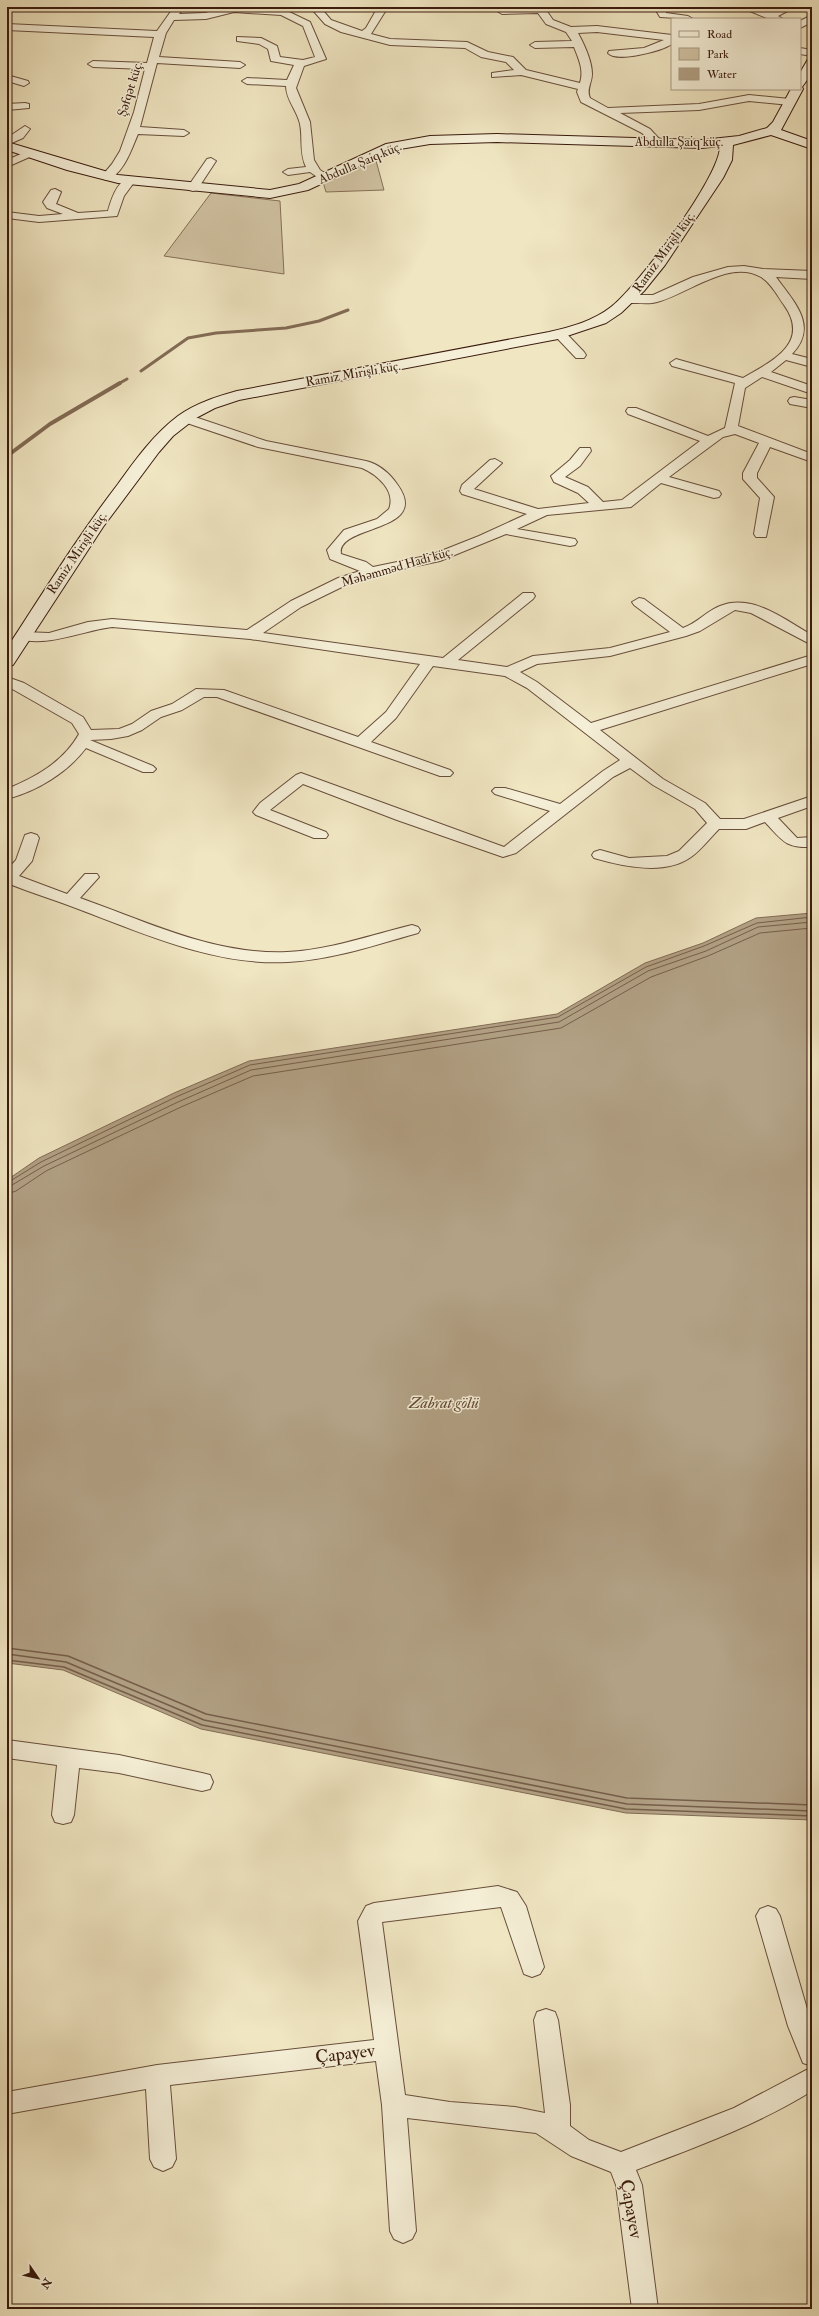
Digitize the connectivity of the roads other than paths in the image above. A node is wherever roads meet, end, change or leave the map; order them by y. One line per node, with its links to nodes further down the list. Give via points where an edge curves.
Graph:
1 (179, 7): 20 (street, Şəfqət küç.)
2 (315, 7): 17 (street)
3 (385, 7): 25 (street, via 370,30)
4 (398, 7): 5 (street)
5 (405, 7)
6 (659, 7): 12 (street, via 662,14)
7 (790, 7): 13 (street)
8 (540, 8): 10 (street); 24 (street, via 549,22)
9 (752, 8): 13 (street)
10 (502, 11)
11 (210, 15): 15 (street); 18 (street, via 234,9 274,10 294,16); 20 (street)
12 (683, 18)
13 (773, 18)
14 (812, 18): 19 (street)
15 (234, 20)
16 (78, 21): 20 (street)
17 (328, 22): 18 (street); 25 (street, via 337,28)
18 (307, 24): 40 (street, via 321,59)
19 (801, 25)
20 (166, 26): 22 (street); 39 (street, Şəfqət küç.)
21 (801, 26): 23 (street)
22 (7, 27)
23 (812, 28)
24 (570, 30): 26 (street, via 597,29); 29 (street)
25 (363, 35): 43 (street, via 390,42 467,45 485,55 510,55)
26 (671, 38)
27 (241, 39): 40 (street, via 264,42 273,48 275,59)
28 (671, 39): 31 (street)
29 (577, 44): 30 (street); 50 (street, via 586,65 587,76)
30 (535, 45)
31 (659, 48): 33 (street); 35 (street)
32 (204, 51): 37 (street)
33 (671, 51)
34 (801, 51): 36 (street)
35 (613, 53)
36 (812, 53)
37 (197, 62): 39 (street); 42 (street)
38 (812, 62): 47 (street)
39 (153, 63): 41 (street); 59 (street, Şəfqət küç.)
40 (301, 63): 49 (street)
41 (93, 64)
42 (240, 65)
43 (522, 72): 44 (street); 50 (street)
44 (496, 75)
45 (7, 78): 48 (street)
46 (247, 81): 49 (street)
47 (801, 82)
48 (24, 83)
49 (291, 83): 70 (street, via 293,98 306,124 308,160)
50 (582, 87): 57 (street, via 582,96 585,100)
51 (738, 90): 53 (street, via 750,96)
52 (796, 90): 54 (street)
53 (749, 98): 54 (street); 57 (street, via 699,107 619,108)
54 (790, 102): 60 (street, via 779,124)
55 (25, 106): 56 (street)
56 (7, 107)
57 (603, 111): 64 (street, via 646,131)
58 (25, 129): 62 (street, via 19,136)
59 (132, 130): 61 (street); 72 (street, Şəfqət küç., via 125,152)
60 (772, 131): 63 (street, Abdulla Şaiq küç., via 754,138); 65 (street)
61 (184, 133)
62 (7, 142)
63 (726, 142): 64 (street, Abdulla Şaiq küç.); 82 (street, Ramiz Mirişli küç., via 727,152 718,175 652,270)
64 (658, 143): 73 (street, Abdulla Şaiq küç., via 497,138 430,140 391,147)
65 (812, 145)
66 (7, 146): 67 (street, Abdulla Şaiq küç.)
67 (30, 153): 69 (street); 72 (street, Abdulla Şaiq küç.)
68 (211, 161): 75 (street)
69 (7, 164)
70 (312, 169): 71 (street); 73 (street)
71 (288, 172)
72 (106, 177): 74 (street, Abdulla Şaiq küç.)
73 (324, 177): 75 (street, Abdulla Şaiq küç., via 296,189 270,194)
74 (130, 181): 75 (street, Abdulla Şaiq küç.); 79 (street, via 116,200 113,214)
75 (193, 188)
76 (54, 192): 79 (street, via 49,202 51,206)
77 (19, 204): 78 (street)
78 (10, 215): 79 (street, via 39,219)
79 (78, 215)
80 (763, 273): 81 (street); 82 (street, via 744,269 728,270 697,279 655,299); 84 (street, via 771,279)
81 (812, 275)
82 (628, 299): 86 (street, Ramiz Mirişli küç., via 600,320)
83 (812, 312): 84 (street)
84 (797, 315): 85 (street)
85 (806, 329): 88 (street)
86 (560, 334): 87 (street); 97 (street, Ramiz Mirişli küç., via 237,396 209,404)
87 (580, 355)
88 (785, 356): 90 (street); 91 (street)
89 (676, 363): 92 (street)
90 (812, 363)
91 (762, 373): 92 (street); 93 (street)
92 (743, 382): 98 (street, via 736,394)
93 (812, 390)
94 (794, 401): 95 (street)
95 (812, 404)
96 (632, 411): 99 (street)
97 (185, 418): 111 (street, via 263,444 366,465 379,472 399,495 400,502 396,509 376,525 346,534 334,550 335,556 361,565); 116 (street, Ramiz Mirişli küç., via 152,450 111,503 71,559)
98 (730, 430): 99 (street, Məhəmməd Hadi küç.); 100 (street)
99 (708, 440): 104 (street, Məhəmməd Hadi küç.)
100 (766, 442): 102 (street); 109 (street, via 750,473 750,479 767,497)
101 (585, 451): 106 (street, via 575,463 558,476 559,479 583,490)
102 (812, 458)
103 (495, 463): 107 (street, via 467,488 467,491)
104 (660, 479): 105 (street); 106 (street, Məhəmməd Hadi küç., via 626,504)
105 (714, 494)
106 (599, 506): 107 (street, Məhəmməd Hadi küç., via 555,509)
107 (539, 513): 108 (street, Məhəmməd Hadi küç.)
108 (506, 530): 110 (street); 111 (street, Məhəmməd Hadi küç., via 435,558)
109 (761, 534)
110 (570, 542)
111 (370, 572): 115 (street, Məhəmməd Hadi küç., via 318,592)
112 (528, 596): 121 (street)
113 (639, 602): 114 (street)
114 (681, 633): 117 (street, via 734,606 754,609); 122 (street, via 610,652 533,660)
115 (250, 635): 116 (street, via 112,623 88,626 50,637); 119 (street)
116 (23, 636): 120 (street, Ramiz Mirişli küç.)
117 (812, 642)
118 (812, 659): 124 (street)
119 (430, 660): 121 (street); 126 (street, via 391,715)
120 (7, 661)
121 (447, 662): 122 (street)
122 (509, 672): 124 (street, via 532,685)
123 (7, 681): 125 (street, via 78,720)
124 (589, 729): 127 (street)
125 (84, 738): 126 (street, via 122,733 137,727 156,714 177,707 208,691); 128 (street, via 114,756); 131 (street, via 65,763 52,773)
126 (362, 742): 129 (street)
127 (630, 761): 133 (street, via 608,774); 135 (street, via 700,806)
128 (148, 769)
129 (445, 773)
130 (500, 791): 133 (street)
131 (7, 794)
132 (812, 801): 134 (street)
133 (563, 810): 136 (street, via 510,850 503,852 301,778 261,812)
134 (768, 816): 135 (street, via 746,824); 138 (street, via 790,841)
135 (715, 824): 139 (street, via 685,854 670,861 629,863)
136 (320, 835)
137 (31, 838): 141 (street, via 24,861)
138 (812, 842)
139 (600, 855)
140 (92, 877): 142 (street)
141 (8, 878): 142 (street)
142 (70, 900): 143 (street, via 190,943 266,957 318,954)
143 (412, 930)
144 (7, 1749): 145 (street)
145 (69, 1756): 146 (street); 147 (street)
146 (202, 1782)
147 (63, 1815)
148 (768, 1916): 152 (street, via 800,2026)
149 (532, 1968): 151 (street, via 514,1906 509,1899 498,1896 374,1913 370,1921)
150 (546, 2020): 157 (street, via 558,2105)
151 (387, 2049): 153 (street, Çapayev); 156 (street, Çapayev)
152 (812, 2055)
153 (157, 2076): 155 (street, Çapayev); 158 (street)
154 (812, 2078): 159 (street, via 780,2099 723,2126)
155 (7, 2103)
156 (394, 2105): 157 (street, Çapayev, via 515,2118 540,2122); 160 (street)
157 (557, 2130): 159 (street, Çapayev, via 580,2148)
158 (163, 2159)
159 (621, 2164): 161 (street, Çapayev, via 629,2185)
160 (403, 2231)
161 (645, 2309)

